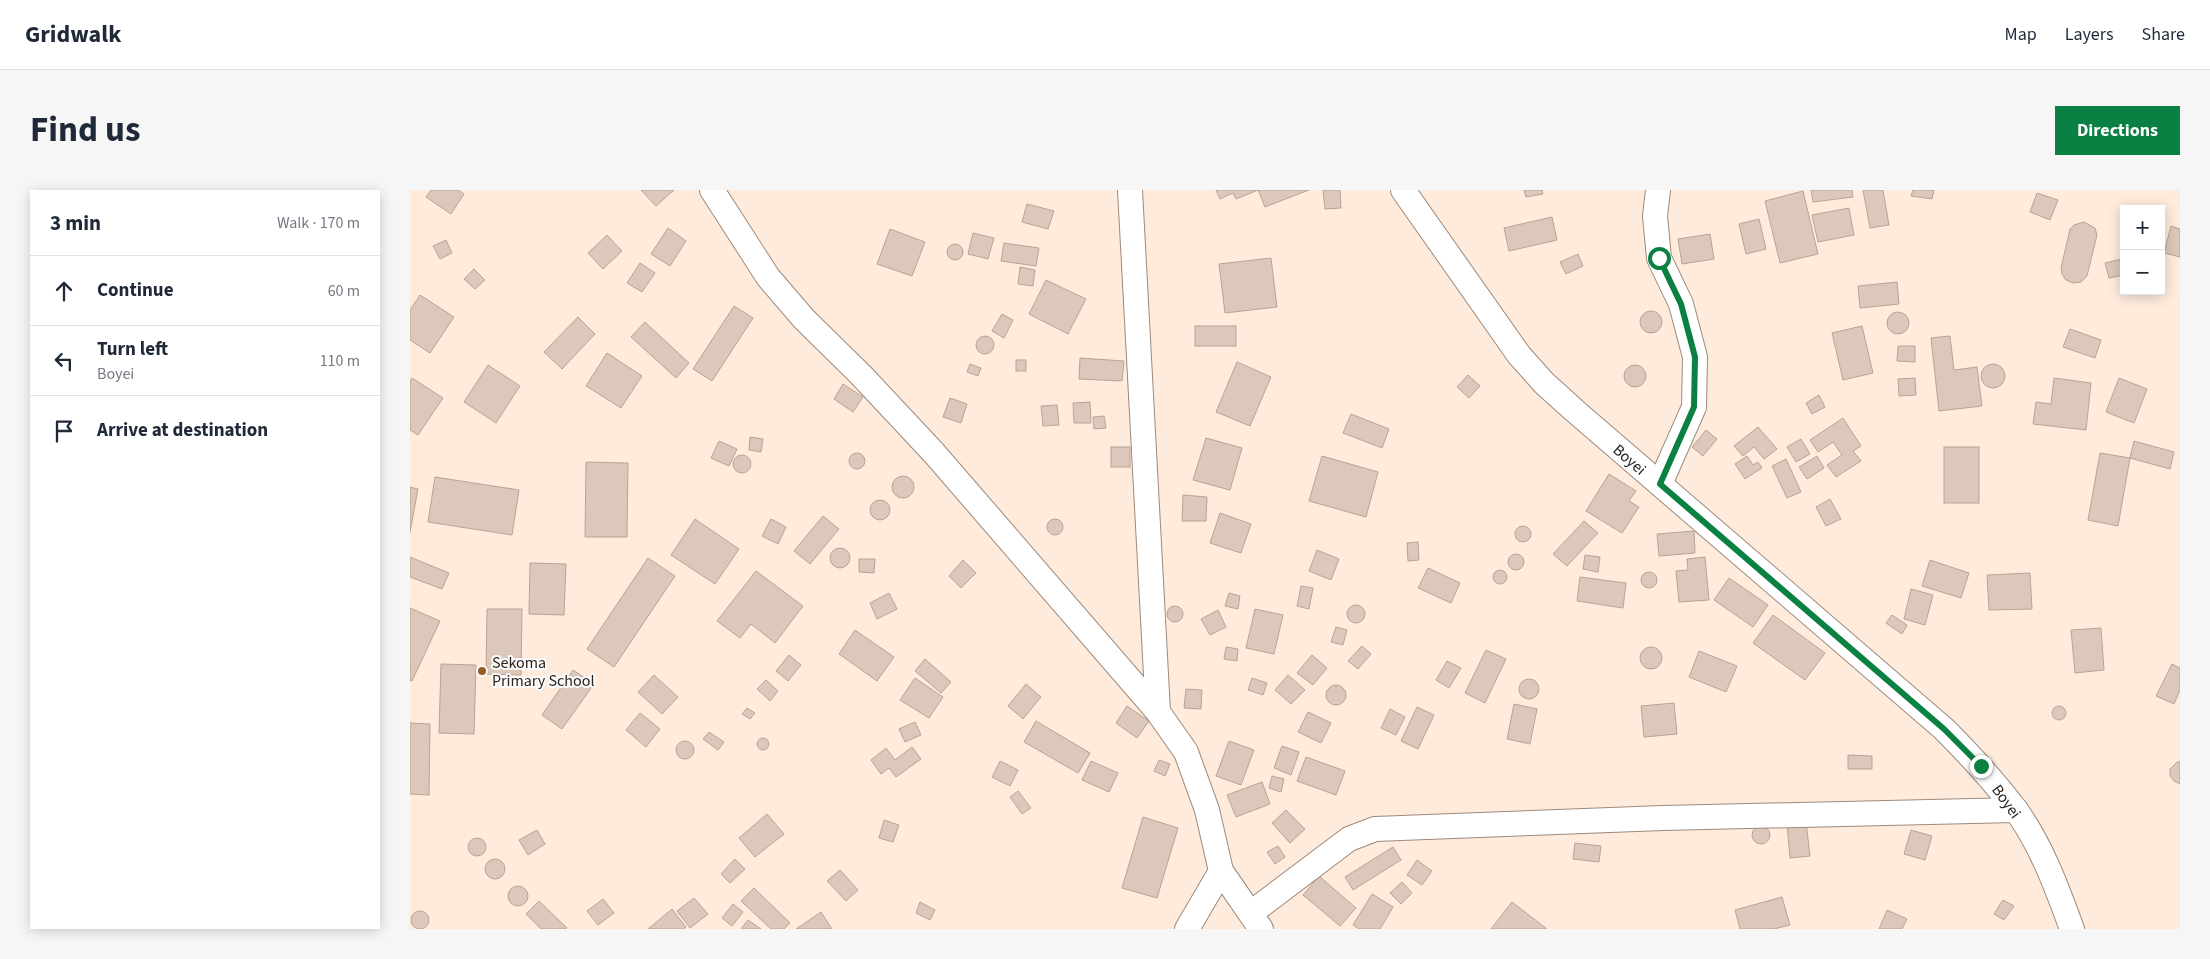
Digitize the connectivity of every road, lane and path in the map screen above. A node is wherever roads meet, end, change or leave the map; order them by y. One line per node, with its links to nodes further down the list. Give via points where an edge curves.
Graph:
1 (712, 190): 6 (street, via 768,277 804,320 934,453)
2 (1130, 190): 6 (street)
3 (1403, 190): 5 (street, Boyei, via 1519,356 1544,383)
4 (1658, 190): 5 (street, via 1655,216 1659,258 1681,304 1695,357 1694,407)
5 (1660, 484): 7 (street, Boyei, via 1944,729 1981,766)
6 (1158, 712): 8 (street, via 1186,752 1207,810)
7 (2016, 810): 9 (street, via 1375,829 1349,840); 11 (street, Boyei, via 2040,851)
8 (1221, 871): 9 (street); 10 (street)
9 (1256, 921)
10 (1187, 929)
11 (2072, 929)

